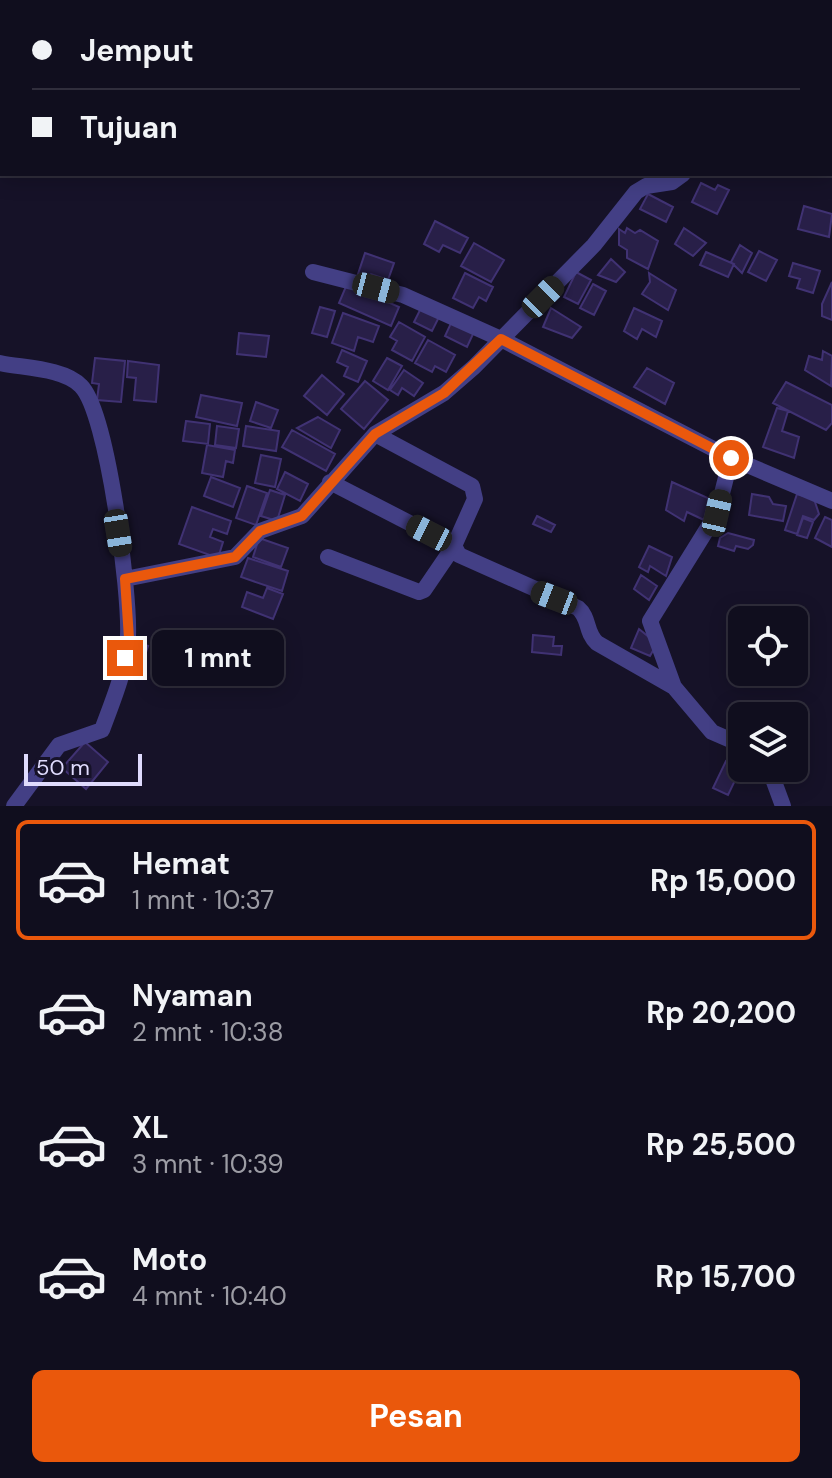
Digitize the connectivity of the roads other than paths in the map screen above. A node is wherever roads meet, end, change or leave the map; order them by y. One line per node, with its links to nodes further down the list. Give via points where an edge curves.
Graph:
1 (680, 176): 3 (street, via 636,192 594,245)
2 (313, 272): 3 (street, via 403,295)
3 (501, 339): 5 (street, via 444,393); 6 (street)
4 (0, 363): 11 (street, via 65,376 81,386 100,432)
5 (375, 434): 7 (street); 9 (street, via 472,486 475,499)
6 (731, 458): 8 (street); 12 (street, via 717,513 650,621)
7 (330, 482): 9 (street); 11 (street, via 302,516 260,531 235,557)
8 (832, 501)
9 (454, 546): 10 (street, via 419,592); 12 (street, via 459,555 578,608 597,643)
10 (328, 557)
11 (125, 579): 15 (street, via 129,638 102,730 59,745)
12 (674, 687): 13 (street, via 712,732)
13 (728, 739)
14 (774, 782): 16 (street)
15 (14, 806)
16 (783, 806)

